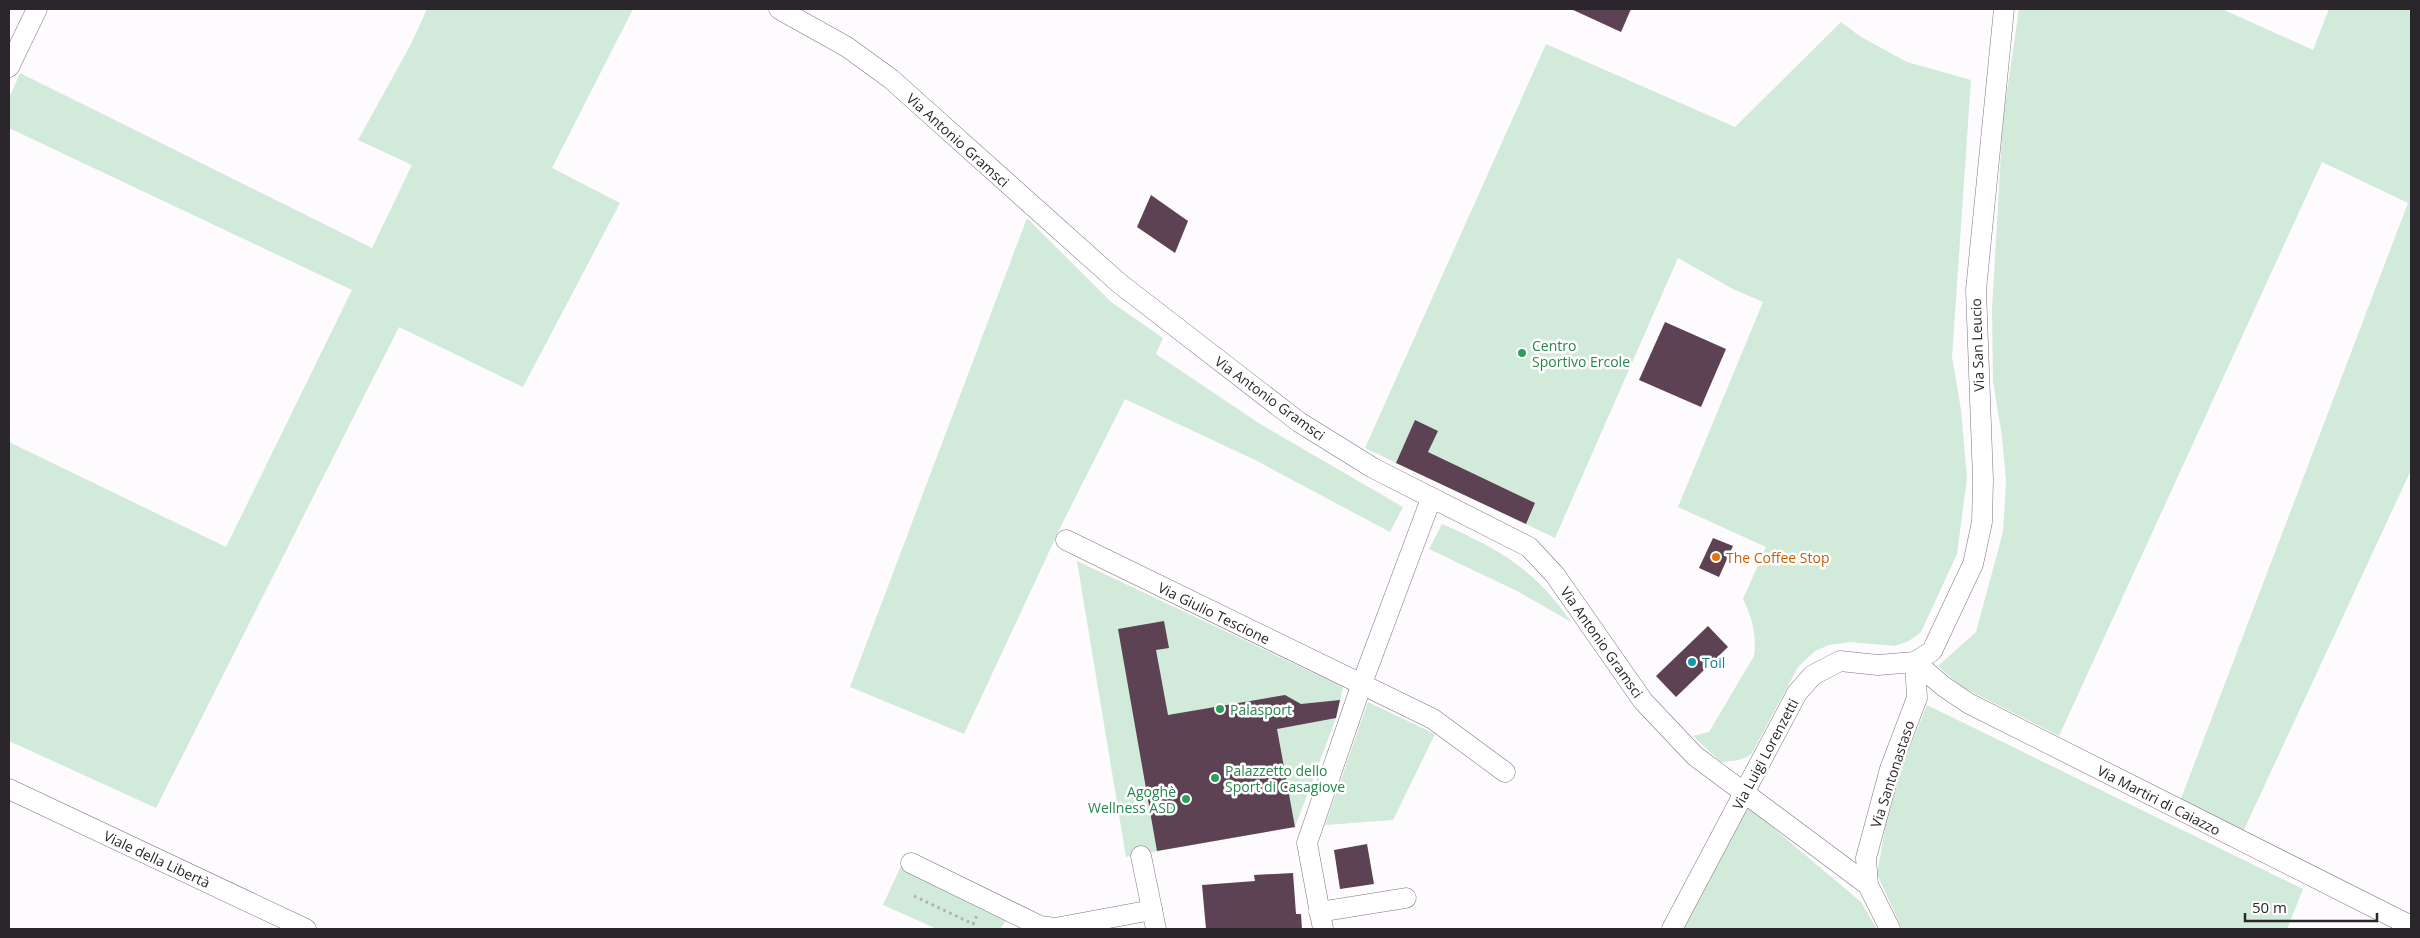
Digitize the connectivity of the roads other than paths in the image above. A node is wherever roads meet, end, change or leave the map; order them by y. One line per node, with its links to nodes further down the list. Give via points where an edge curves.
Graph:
1 (37, 9): 4 (street)
2 (779, 9): 5 (street, Via Antonio Gramsci, via 847,47 891,80 1119,283 1299,422)
3 (2004, 9): 7 (street, Via San Leucio, via 1976,290 1982,522 1972,564 1932,651)
4 (9, 67)
5 (1431, 499): 8 (street); 11 (street, Via Antonio Gramsci, via 1528,547 1555,575 1643,701 1695,756)
6 (1066, 540): 8 (street, Via Giulio Tescione)
7 (1915, 662): 11 (street, Via Luigi Lorenzetti, via 1878,665 1840,662 1813,675 1797,693); 14 (street, Via Santonastaso, via 1917,698 1890,769 1866,858); 18 (street, Via Martiri di Caiazzo, via 1968,703)
8 (1362, 686): 9 (street, Via Giulio Tescione, via 1433,719); 17 (street, via 1307,843)
9 (1505, 772)
10 (9, 789): 19 (street, Viale della Libertà)
11 (1743, 794): 14 (street, Via Santonastaso); 20 (street, Via Luigi Lorenzetti)
12 (1141, 856): 16 (street)
13 (911, 863): 16 (street, via 1040,926 1055,928)
14 (1868, 885): 21 (street, Via Santonastaso)
15 (1406, 898): 17 (street)
16 (1154, 920)
17 (1321, 921)
18 (2411, 926)
19 (306, 929)
20 (1672, 929)
21 (1890, 929)

